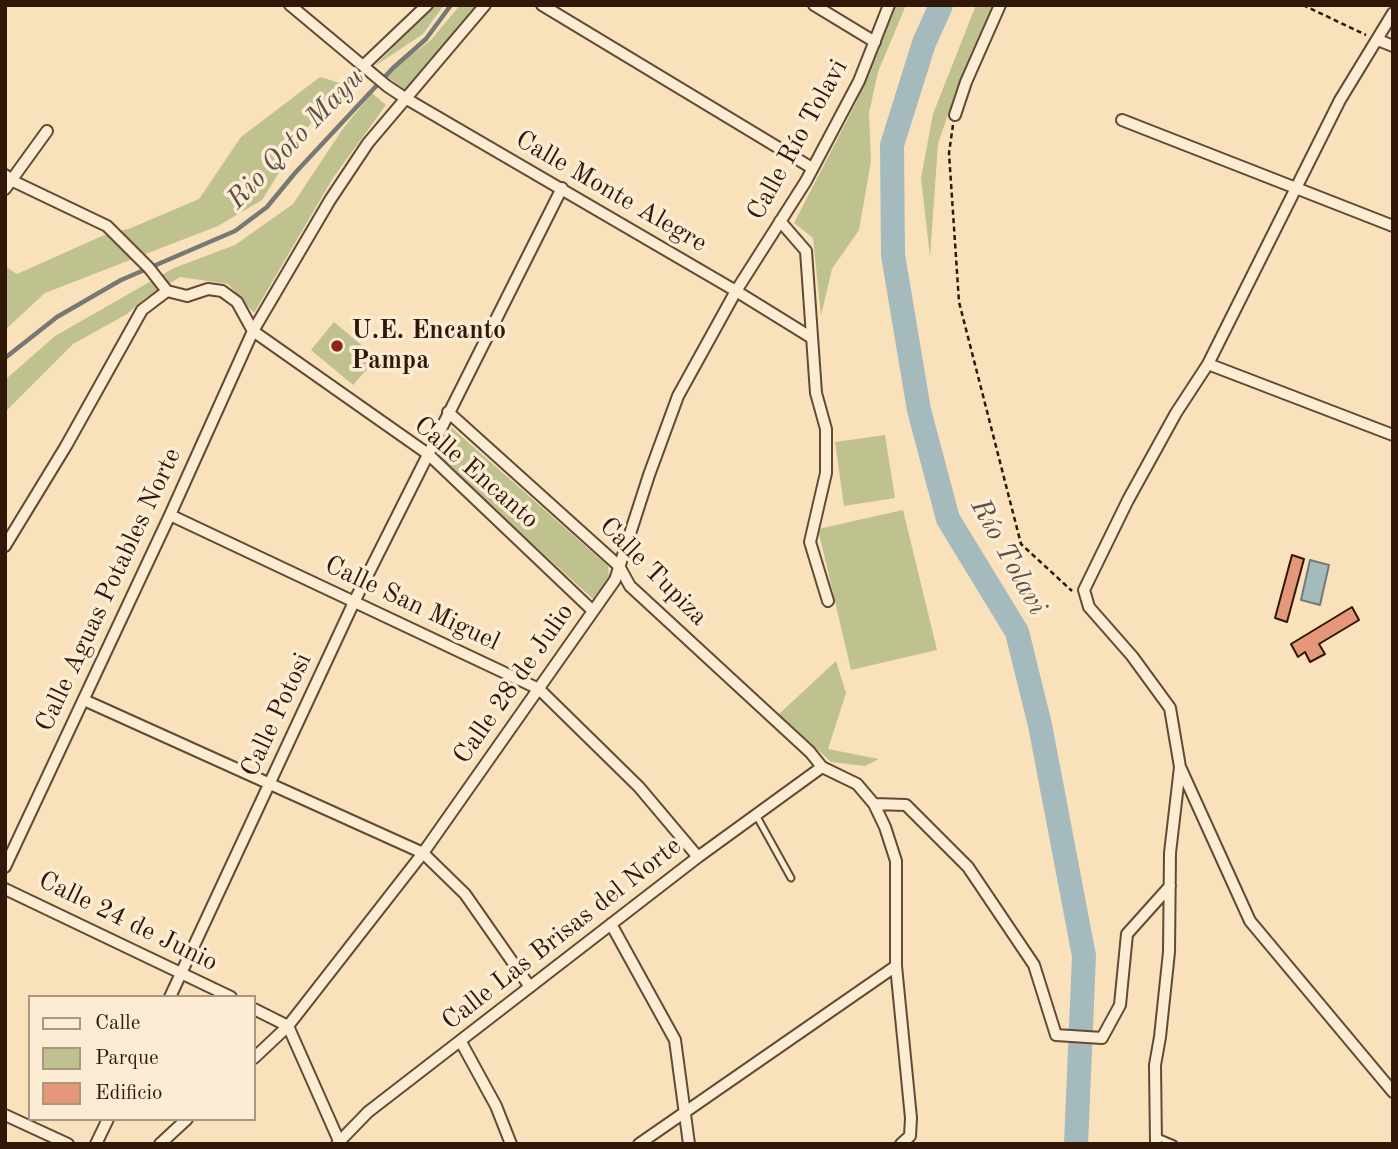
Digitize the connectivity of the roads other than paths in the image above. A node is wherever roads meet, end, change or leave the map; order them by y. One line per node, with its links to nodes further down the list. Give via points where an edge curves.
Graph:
1 (290, 5): 12 (street, Calle Monte Alegre)
2 (427, 5): 12 (street)
3 (485, 5): 13 (street, Calle Aguas Potables Norte)
4 (542, 5): 17 (street)
5 (814, 5): 10 (street)
6 (889, 5): 10 (street, Calle Río Tolavi)
7 (1000, 5): 14 (street)
8 (1393, 13): 9 (street)
9 (1378, 40): 11 (street); 19 (street, via 1340,100)
10 (875, 42): 17 (street, Calle Río Tolavi)
11 (1393, 46)
12 (368, 69): 13 (street, Calle Monte Alegre)
13 (405, 98): 20 (street, Calle Monte Alegre); 25 (street, Calle Aguas Potables Norte, via 330,200)
14 (955, 115)
15 (1122, 120): 19 (street)
16 (47, 131): 18 (street)
17 (813, 169): 21 (street, Calle Río Tolavi)
18 (7, 181): 23 (street, via 107,226)
19 (1297, 187): 22 (street); 27 (street)
20 (562, 188): 24 (street, Calle Monte Alegre); 28 (street, Calle Potosi)
21 (780, 221): 24 (street, Calle Río Tolavi); 26 (street, via 806,251)
22 (1393, 226)
23 (167, 291): 25 (street, via 187,296 208,289 222,291 237,302); 32 (street, via 142,310)
24 (736, 291): 26 (street, Calle Monte Alegre); 33 (street, Calle 28 de Julio, via 677,396)
25 (253, 331): 30 (street, Calle Encanto); 31 (street, Calle Aguas Potables Norte)
26 (811, 338): 34 (street, via 816,393 826,429 826,472 810,542)
27 (1208, 364): 29 (street); 40 (street, via 1128,500 1084,590 1089,607 1170,708)
28 (448, 412): 30 (street, Calle Potosi); 33 (street, Calle Tupiza)
29 (1393, 435)
30 (428, 454): 35 (street, Calle Potosi); 36 (street, Calle Encanto)
31 (170, 515): 35 (street, Calle San Miguel); 38 (street, Calle Aguas Potables Norte)
32 (5, 547)
33 (619, 566): 36 (street, Calle 28 de Julio, via 615,580); 39 (street, Calle Tupiza, via 630,586)
34 (828, 601)
35 (354, 602): 37 (street, Calle San Miguel); 41 (street, Calle Potosi)
36 (593, 611): 37 (street, Calle 28 de Julio)
37 (539, 689): 44 (street, Calle 28 de Julio); 45 (street, Calle San Miguel, via 639,787)
38 (84, 700): 41 (street); 46 (street, Calle Aguas Potables Norte)
39 (822, 767): 42 (street, via 857,784); 43 (street, Calle Las Brisas del Norte)
40 (1180, 767): 48 (street); 60 (street, via 1250,921)
41 (270, 785): 44 (street); 52 (street, Calle Potosi)
42 (874, 804): 48 (street, via 906,805 968,867 1034,965 1056,1035 1102,1038 1120,1005 1127,934); 51 (street, via 896,861)
43 (756, 814): 45 (street, Calle Las Brisas del Norte); 47 (lane)
44 (423, 853): 53 (street, via 465,894); 57 (street, Calle 28 de Julio)
45 (698, 857): 50 (street, Calle Las Brisas del Norte)
46 (5, 867)
47 (791, 878)
48 (1170, 886): 65 (street, via 1169,952 1155,1065)
49 (5, 889): 52 (street, Calle 24 de Junio)
50 (611, 924): 53 (street, Calle Las Brisas del Norte); 61 (street, via 675,1040)
51 (897, 966): 61 (street); 73 (street, via 911,1118 910,1136)
52 (183, 972): 54 (street, Calle Potosi); 55 (street, Calle 24 de Junio)
53 (530, 987): 58 (street, Calle Las Brisas del Norte)
54 (171, 995)
55 (226, 995)
56 (256, 1010): 57 (street)
57 (288, 1026): 59 (street, Calle 28 de Julio); 66 (street)
58 (461, 1042): 66 (street, Calle Las Brisas del Norte, via 368,1112); 70 (street)
59 (256, 1056)
60 (1393, 1092)
61 (685, 1110): 71 (street); 72 (street)
62 (5, 1115): 67 (street)
63 (107, 1121): 68 (street)
64 (185, 1121): 69 (street)
65 (1156, 1140): 74 (lane)
66 (338, 1143)
67 (68, 1144)
68 (96, 1144)
69 (160, 1144)
70 (511, 1144)
71 (639, 1144)
72 (689, 1144)
73 (901, 1144)
74 (1174, 1144)

